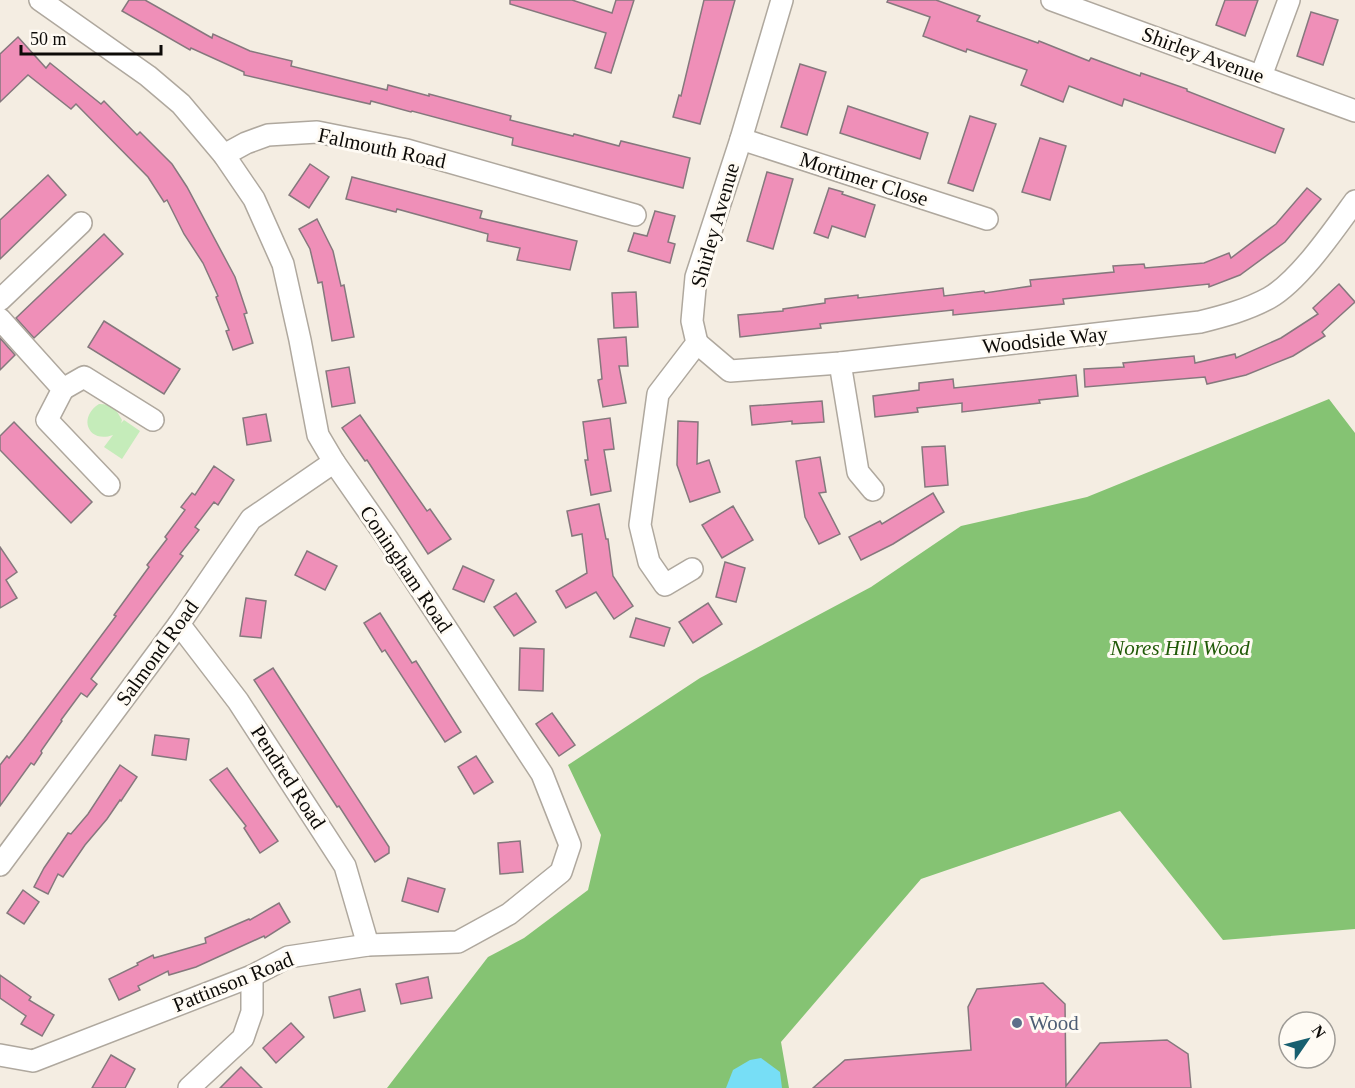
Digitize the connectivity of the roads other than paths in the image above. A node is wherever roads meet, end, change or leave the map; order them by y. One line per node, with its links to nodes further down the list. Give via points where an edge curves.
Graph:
1 (40, 0): 8 (street, via 148,76 181,104)
2 (782, 0): 7 (street, Shirley Avenue)
3 (1052, 0): 5 (street, Shirley Avenue)
4 (1289, 0): 5 (street)
5 (1261, 76): 6 (street, Shirley Avenue)
6 (1355, 111)
7 (741, 139): 11 (street, Mortimer Close); 15 (street, Shirley Avenue, via 696,277 692,321)
8 (224, 155): 10 (street, Falmouth Road, via 268,135 317,132 407,150); 19 (street, Coningham Road, via 254,199 283,264 318,435)
9 (1353, 207): 16 (street, Woodside Way, via 1304,268 1271,297 1234,314 1200,322)
10 (635, 215)
11 (987, 219)
12 (81, 223): 13 (street)
13 (0, 300)
14 (0, 319): 17 (street)
15 (697, 344): 16 (street, Woodside Way, via 730,371); 22 (street, via 658,394 640,525 649,562 665,585)
16 (840, 363): 21 (street, via 858,472)
17 (63, 389): 18 (street, via 84,377); 20 (street, via 47,420)
18 (153, 420)
19 (334, 462): 23 (street, Salmond Road, via 251,519); 25 (street, Coningham Road, via 542,774 570,845 561,872 509,914)
20 (109, 485)
21 (873, 490)
22 (692, 569)
23 (179, 624): 24 (street, Salmond Road); 26 (street, Pendred Road, via 238,701 345,866)
24 (0, 866)
25 (473, 933): 26 (street, Pattinson Road, via 458,942)
26 (368, 945): 27 (street, Pattinson Road, via 288,957)
27 (252, 976): 28 (street, Pattinson Road, via 33,1061); 29 (street, via 252,1012 243,1038)
28 (0, 1055)
29 (189, 1088)

